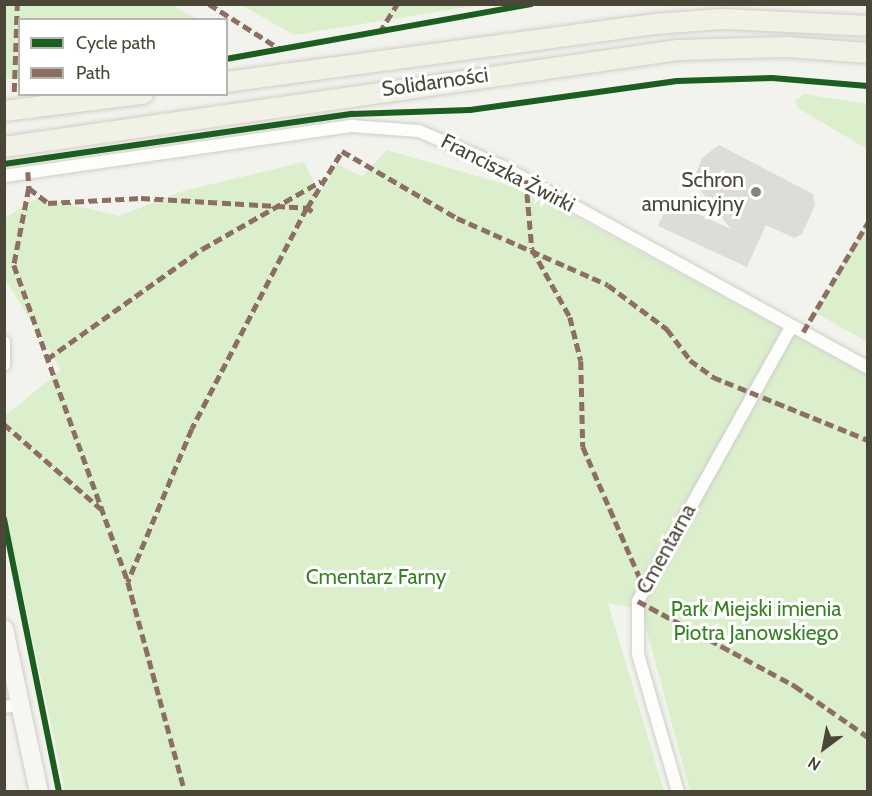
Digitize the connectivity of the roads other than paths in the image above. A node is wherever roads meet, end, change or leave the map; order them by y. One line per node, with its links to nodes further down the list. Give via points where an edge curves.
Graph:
1 (867, 21): 2 (main road)
2 (826, 22): 3 (main road, Solidarności); 5 (main road, Solidarności, via 655,24)
3 (867, 26)
4 (867, 55): 8 (main road, Solidarności, via 845,50 678,50)
5 (228, 82)
6 (127, 96): 7 (main road)
7 (4, 111)
8 (4, 147)
9 (4, 176): 10 (street, Franciszka Żwirki, via 352,126 419,131 503,167)
10 (792, 326): 13 (street, Franciszka Żwirki); 17 (street, Cmentarna, via 638,601 638,654)
11 (4, 342): 12 (street)
12 (4, 365)
13 (867, 368)
14 (4, 629): 15 (street)
15 (13, 706): 16 (street)
16 (39, 792)
17 (678, 792)

